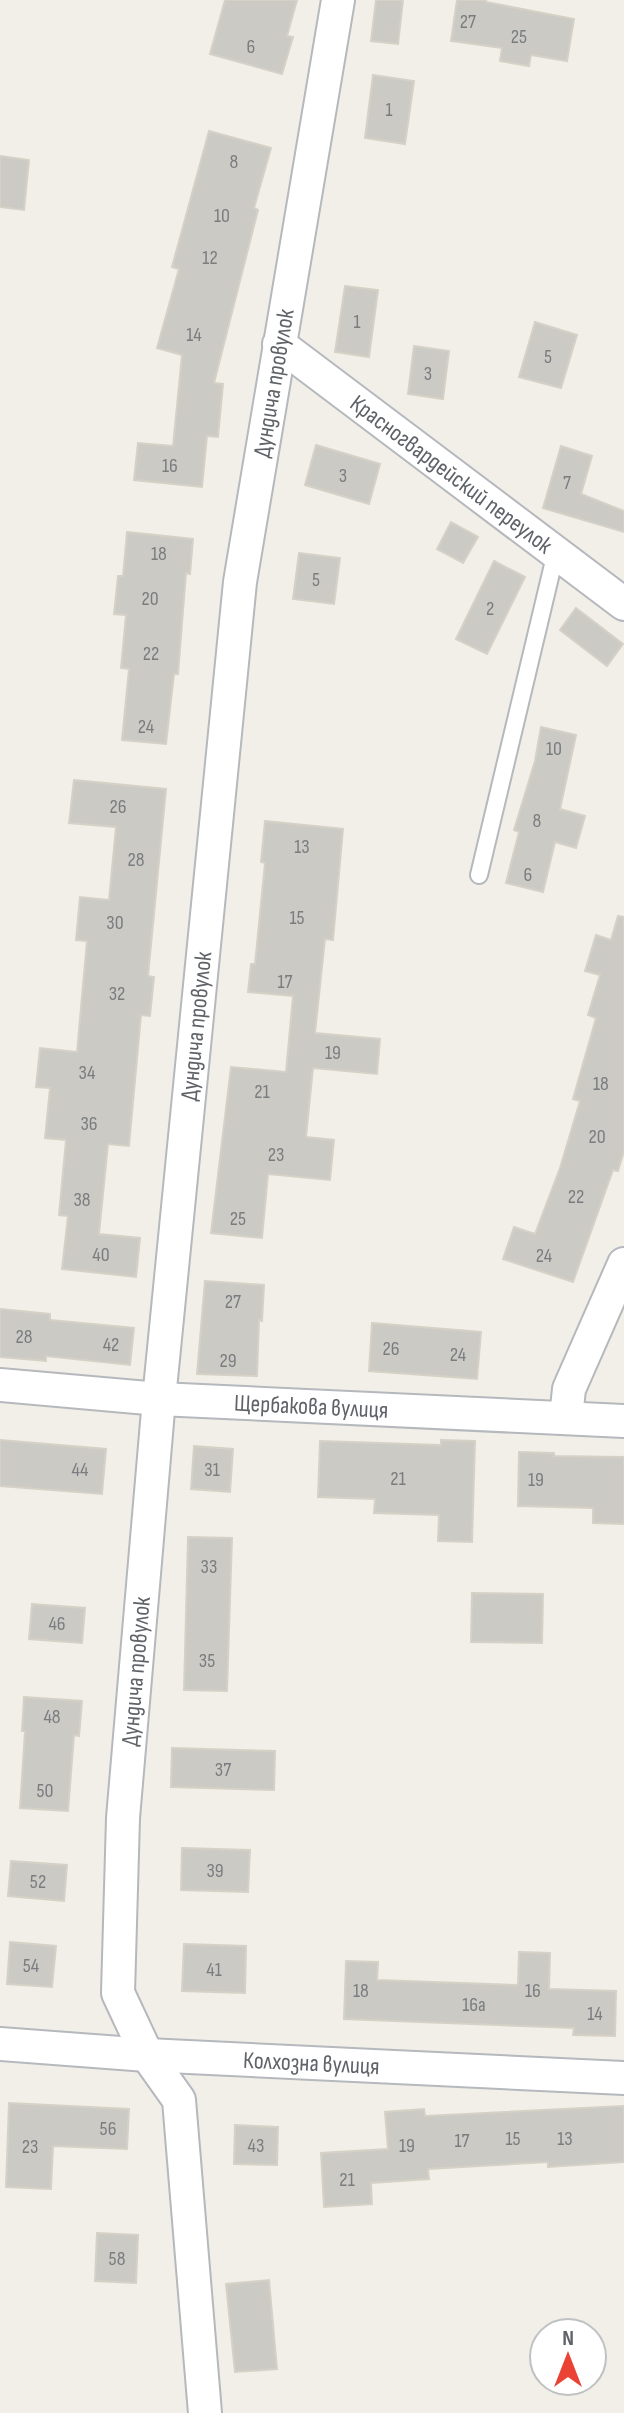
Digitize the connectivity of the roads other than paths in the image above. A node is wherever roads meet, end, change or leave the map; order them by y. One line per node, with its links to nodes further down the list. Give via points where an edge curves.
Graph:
1 (338, 0): 2 (street, Дундича провулок)
2 (279, 344): 3 (street, Красногвардейский переулок); 8 (street, Дундича провулок, via 240,582)
3 (556, 552): 4 (street, Красногвардейский переулок); 5 (lane)
4 (624, 604)
5 (479, 875)
6 (624, 1264): 9 (street, via 569,1389)
7 (0, 1385): 8 (street, Щербакова вулиця)
8 (159, 1399): 9 (street, Щербакова вулиця); 12 (street, Дундича провулок, via 123,1818 118,1993)
9 (566, 1418): 10 (street, Щербакова вулиця)
10 (624, 1421)
11 (0, 2044): 12 (street, Колхозна вулиця)
12 (147, 2055): 13 (street, Колхозна вулиця); 14 (street, Дундича провулок, via 179,2100)
13 (624, 2078)
14 (205, 2413)

